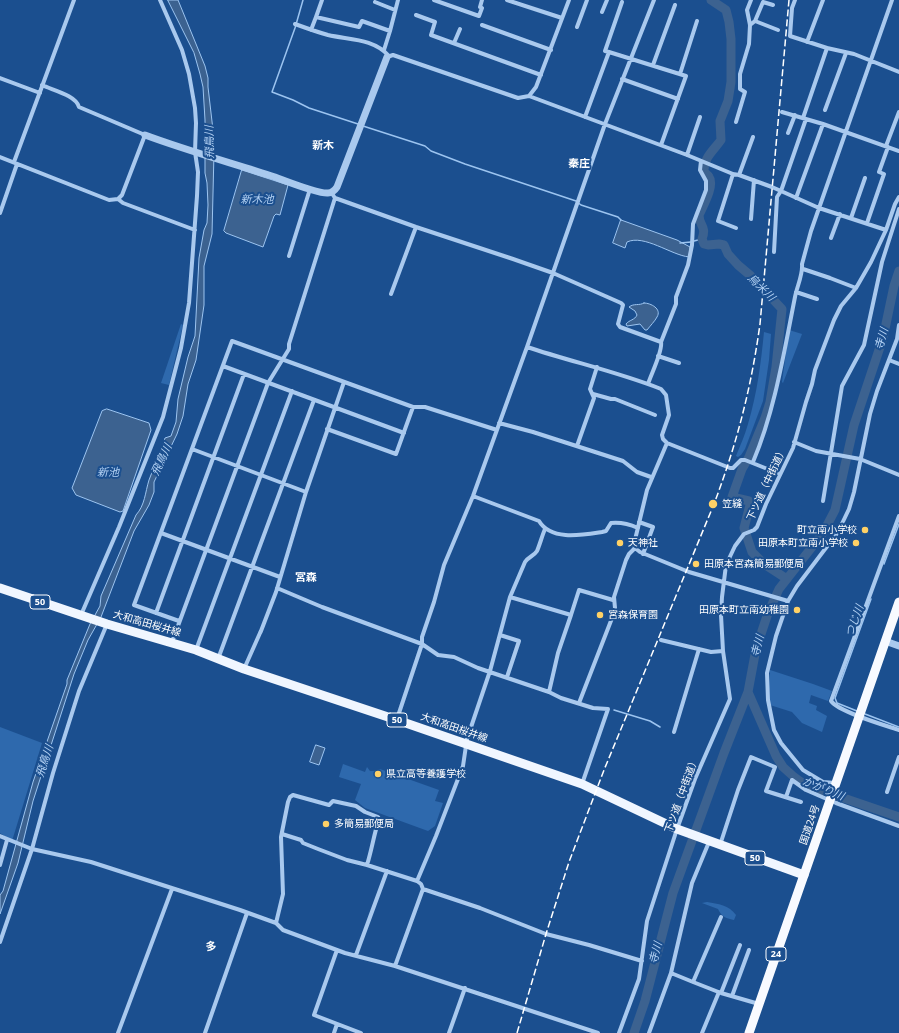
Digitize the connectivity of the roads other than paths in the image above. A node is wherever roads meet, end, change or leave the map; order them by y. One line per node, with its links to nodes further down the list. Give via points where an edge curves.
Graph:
1 (74, 0): 53 (street)
2 (160, 0): 74 (street, via 182,50 189,74 196,123)
3 (322, 0): 25 (street)
4 (386, 0): 19 (street)
5 (398, 0): 22 (street)
6 (434, 0): 7 (street, via 479,16)
7 (482, 0)
8 (508, 0): 26 (street)
9 (569, 0): 26 (street)
10 (587, 0): 32 (street)
11 (607, 0): 23 (street)
12 (654, 0): 44 (street)
13 (751, 0): 31 (street, via 747,10)
14 (795, 0): 37 (street, via 790,36)
15 (823, 0): 37 (street)
16 (892, 0): 45 (street)
17 (375, 2): 19 (street)
18 (622, 2): 41 (street, via 605,51)
19 (384, 5): 22 (street)
20 (675, 5): 46 (street)
21 (773, 5): 28 (street, via 763,2)
22 (395, 10): 36 (street)
23 (602, 12)
24 (416, 15): 38 (street, via 435,22 431,35)
25 (316, 17): 34 (street); 36 (street, via 359,27 362,21)
26 (562, 18): 40 (street)
27 (697, 21): 49 (street)
28 (755, 21): 31 (street); 35 (street)
29 (295, 24): 34 (street)
30 (482, 25): 40 (street)
31 (750, 25): 64 (street, via 749,44 739,79 740,89 745,92)
32 (577, 27)
33 (460, 29): 38 (street)
34 (311, 30): 43 (street, via 359,40)
35 (778, 30)
36 (390, 32): 43 (street)
37 (808, 42): 39 (street)
38 (454, 43): 50 (street)
39 (827, 48): 42 (street); 63 (street)
40 (551, 50): 50 (street)
41 (609, 52): 44 (street); 61 (street)
42 (846, 53): 45 (street); 57 (street)
43 (386, 54): 55 (street, via 518,98); 85 (street)
44 (630, 58): 46 (street); 52 (street)
45 (871, 61): 48 (street); 68 (street)
46 (653, 65): 49 (street)
47 (899, 65): 48 (street)
48 (898, 72)
49 (680, 74): 56 (street, via 686,76)
50 (541, 75): 55 (street)
51 (0, 78): 54 (street)
52 (622, 80): 56 (street); 65 (street)
53 (42, 85): 54 (street); 69 (street, via 72,98 78,102 79,107)
54 (40, 93): 78 (street)
55 (529, 96): 61 (street)
56 (678, 99): 71 (street)
57 (825, 110)
58 (782, 112): 60 (street)
59 (899, 112): 72 (street)
60 (795, 115): 63 (street); 67 (street)
61 (586, 117): 65 (street)
62 (700, 117): 75 (street)
63 (805, 118): 66 (street); 84 (street)
64 (736, 122)
65 (605, 124): 71 (street); 104 (street)
66 (823, 124): 68 (street); 87 (street)
67 (788, 133)
68 (845, 133): 72 (street); 89 (street)
69 (145, 135): 74 (street); 88 (street, via 122,195)
70 (753, 137): 80 (street)
71 (661, 145): 75 (street)
72 (887, 147): 73 (street); 95 (street, via 880,172 884,174)
73 (899, 151)
74 (196, 152): 83 (street); 98 (street, via 198,172)
75 (687, 155): 77 (street)
76 (0, 157): 78 (street)
77 (704, 162): 79 (street); 110 (street, via 700,170 706,181 706,190 693,224 688,265)
78 (15, 163): 88 (street, via 109,200); 91 (street)
79 (733, 174): 80 (street); 97 (street, via 718,221)
80 (739, 175): 82 (street)
81 (865, 178): 93 (street)
82 (754, 180): 84 (street); 94 (street)
83 (310, 189): 85 (street); 102 (street)
84 (781, 191): 87 (street); 101 (street, via 777,197)
85 (333, 195): 96 (street); 113 (street, via 289,349)
86 (899, 197): 99 (street, 下ツ道（中街道）)
87 (796, 198): 89 (street)
88 (118, 199): 98 (street)
89 (819, 208): 92 (street); 103 (street, via 802,264)
90 (899, 209): 137 (street, via 882,262 864,345 842,386)
91 (0, 213)
92 (840, 214): 93 (street); 100 (street)
93 (851, 218): 95 (street)
94 (751, 219)
95 (867, 224): 99 (street)
96 (416, 227): 104 (street); 107 (street)
97 (736, 228)
98 (195, 230): 170 (street, via 186,323 171,387 136,486)
99 (886, 230): 105 (street, 下ツ道（中街道）)
100 (831, 238)
101 (774, 252)
102 (289, 256)
103 (803, 269): 105 (street); 106 (street)
104 (553, 274): 110 (street, via 621,303 623,305 618,324 620,327); 111 (street)
105 (856, 288): 133 (street, 下ツ道（中街道）, via 841,306 834,320 815,370)
106 (796, 292): 108 (street); 140 (street, via 775,398)
107 (391, 294)
108 (817, 299)
109 (899, 325): 114 (street)
110 (661, 342): 112 (street)
111 (527, 347): 118 (street); 129 (street)
112 (658, 356): 115 (street); 122 (street)
113 (283, 359): 117 (street, via 232,341); 120 (street); 121 (street)
114 (889, 360): 116 (street); 139 (street, via 870,412)
115 (679, 363)
116 (899, 364)
117 (224, 366): 119 (street); 136 (street)
118 (597, 367): 122 (street); 124 (street, via 590,389)
119 (244, 374): 121 (street); 138 (street)
120 (344, 382): 126 (street); 127 (street)
121 (268, 383): 123 (street); 141 (street)
122 (648, 384): 134 (street, via 661,389 666,395 669,415 662,436)
123 (292, 391): 125 (street); 143 (street)
124 (593, 394): 128 (street, via 610,400 615,399); 135 (street, via 594,398)
125 (314, 400): 126 (street); 146 (street)
126 (335, 407): 130 (street); 132 (street)
127 (413, 407): 131 (street, via 425,407); 132 (street)
128 (655, 415)
129 (500, 423): 131 (street); 135 (street)
130 (327, 429): 132 (street, via 396,454); 147 (street)
131 (497, 430): 148 (street)
132 (404, 433)
133 (794, 442): 137 (street, via 816,451); 142 (street, 下ツ道（中街道）)
134 (667, 443): 140 (street, via 730,468 741,460); 145 (street)
135 (577, 446): 145 (street, via 623,461)
136 (192, 449): 138 (street); 154 (street)
137 (831, 453): 139 (street); 149 (street)
138 (214, 457): 141 (street); 155 (street)
139 (859, 458): 144 (street); 167 (street, via 854,492 838,532)
140 (753, 462): 142 (street)
141 (237, 466): 143 (street); 157 (street)
142 (780, 474): 162 (street, 下ツ道（中街道）, via 757,527 744,534 735,546 726,565)
143 (261, 475): 146 (street); 159 (street)
144 (899, 475)
145 (652, 478): 151 (street)
146 (283, 483): 147 (street); 160 (street)
147 (306, 492): 161 (street)
148 (472, 496): 153 (street, via 539,521); 178 (street, via 444,566)
149 (823, 501)
150 (899, 516): 189 (street, via 831,701 834,705)
151 (639, 522): 152 (street); 158 (street, via 653,527)
152 (638, 528): 153 (street, via 615,522 611,523 606,531 569,535); 156 (street)
153 (545, 529): 165 (street, via 537,551 525,562)
154 (161, 533): 155 (street); 169 (street, via 134,604)
155 (182, 541): 157 (street); 169 (street)
156 (635, 548): 158 (street); 166 (street, via 626,560)
157 (206, 550): 159 (street); 172 (street)
158 (644, 554): 162 (street, via 689,572)
159 (230, 558): 160 (street); 180 (street)
160 (252, 566): 161 (street); 183 (street)
161 (280, 577): 164 (street)
162 (724, 581): 167 (street); 182 (street, 下ツ道（中街道）, via 721,615)
163 (0, 588): 170 (main road, 大和高田桜井線 / 50)
164 (277, 588): 178 (street); 184 (street)
165 (510, 597): 171 (street); 174 (street)
166 (613, 600): 171 (street, via 579,590); 188 (street, via 615,608)
167 (786, 601): 196 (street, via 767,673 768,700 774,730 803,770 823,782)
168 (899, 602): 176 (highway, 国道24号 / 24)
169 (156, 613): 172 (street)
170 (82, 615): 173 (main road, 大和高田桜井線 / 50)
171 (571, 615): 187 (street, via 558,653)
172 (179, 621): 177 (street)
173 (106, 624): 177 (main road, 大和高田桜井線 / 50); 208 (street, via 79,691)
174 (500, 635): 185 (street); 186 (street, via 518,641)
175 (661, 640): 181 (street)
176 (885, 641): 179 (street); 189 (highway, 国道24号 / 24)
177 (172, 643): 180 (main road, 大和高田桜井線 / 50)
178 (422, 644): 185 (street, via 438,655 454,657); 190 (street)
179 (899, 646)
180 (196, 650): 183 (main road, 大和高田桜井線 / 50)
181 (699, 650): 182 (street); 192 (street)
182 (724, 651): 202 (street, 下ツ道（中街道）, via 730,698 695,779)
183 (217, 659): 184 (main road, 大和高田桜井線 / 50)
184 (244, 669): 190 (main road, 大和高田桜井線 / 50)
185 (490, 671): 186 (street); 193 (street)
186 (507, 677): 187 (street)
187 (549, 692): 188 (street)
188 (579, 703): 195 (street, via 608,710)
189 (860, 716): 191 (street); 196 (highway, 国道24号 / 24)
190 (397, 720): 193 (main road, 大和高田桜井線 / 50)
191 (899, 730)
192 (674, 732)
193 (467, 744): 195 (main road, 大和高田桜井線 / 50); 213 (street, via 463,766)
194 (899, 757): 197 (street)
195 (582, 784): 202 (main road, 大和高田桜井線 / 50)
196 (836, 785): 199 (highway, 国道24号 / 24)
197 (887, 792)
198 (786, 797): 199 (street, via 792,780 806,790); 200 (street); 207 (street, via 766,791 775,766 751,757)
199 (831, 799): 201 (street); 212 (highway, 国道24号 / 24)
200 (801, 802)
201 (899, 826)
202 (679, 830): 206 (main road, 大和高田桜井線 / 50); 224 (street, 下ツ道（中街道）, via 647,921)
203 (282, 834): 210 (street, via 347,860); 210 (street, via 290,797 293,795 329,805 333,801 356,806 379,819); 218 (street, via 282,894)
204 (0, 836): 205 (street)
205 (8, 840): 208 (street); 209 (street)
206 (708, 841): 207 (main road, 大和高田桜井線 / 50); 226 (street, via 692,883)
207 (720, 845): 212 (main road, 大和高田桜井線 / 50)
208 (31, 849): 215 (street, via 90,862); 219 (street)
209 (0, 865)
210 (367, 865): 211 (street)
211 (387, 871): 213 (street); 223 (street)
212 (804, 875): 231 (highway, 国道24号 / 24)
213 (417, 881): 214 (street)
214 (423, 889): 224 (street, via 546,934); 225 (street)
215 (172, 890): 216 (street); 233 (street)
216 (247, 913): 218 (street); 234 (street)
217 (721, 917): 227 (street)
218 (276, 923): 221 (street, via 283,930)
219 (0, 942)
220 (740, 944): 229 (street)
221 (337, 950): 223 (street); 232 (street, via 314,1015)
222 (749, 950): 230 (street)
223 (356, 955): 225 (street)
224 (642, 961): 239 (street, 下ツ道（中街道）, via 639,979)
225 (395, 966): 228 (street)
226 (671, 973): 227 (street); 240 (street)
227 (692, 982): 229 (street)
228 (465, 988): 237 (street); 238 (street)
229 (720, 993): 230 (street); 241 (street)
230 (732, 996): 231 (street)
231 (759, 1004): 242 (highway, 国道24号 / 24)
232 (338, 1024): 235 (street); 236 (street)
233 (118, 1033)
234 (204, 1033)
235 (334, 1033)
236 (361, 1033)
237 (449, 1033)
238 (598, 1033)
239 (619, 1033)
240 (649, 1033)
241 (702, 1033)
242 (749, 1033)

